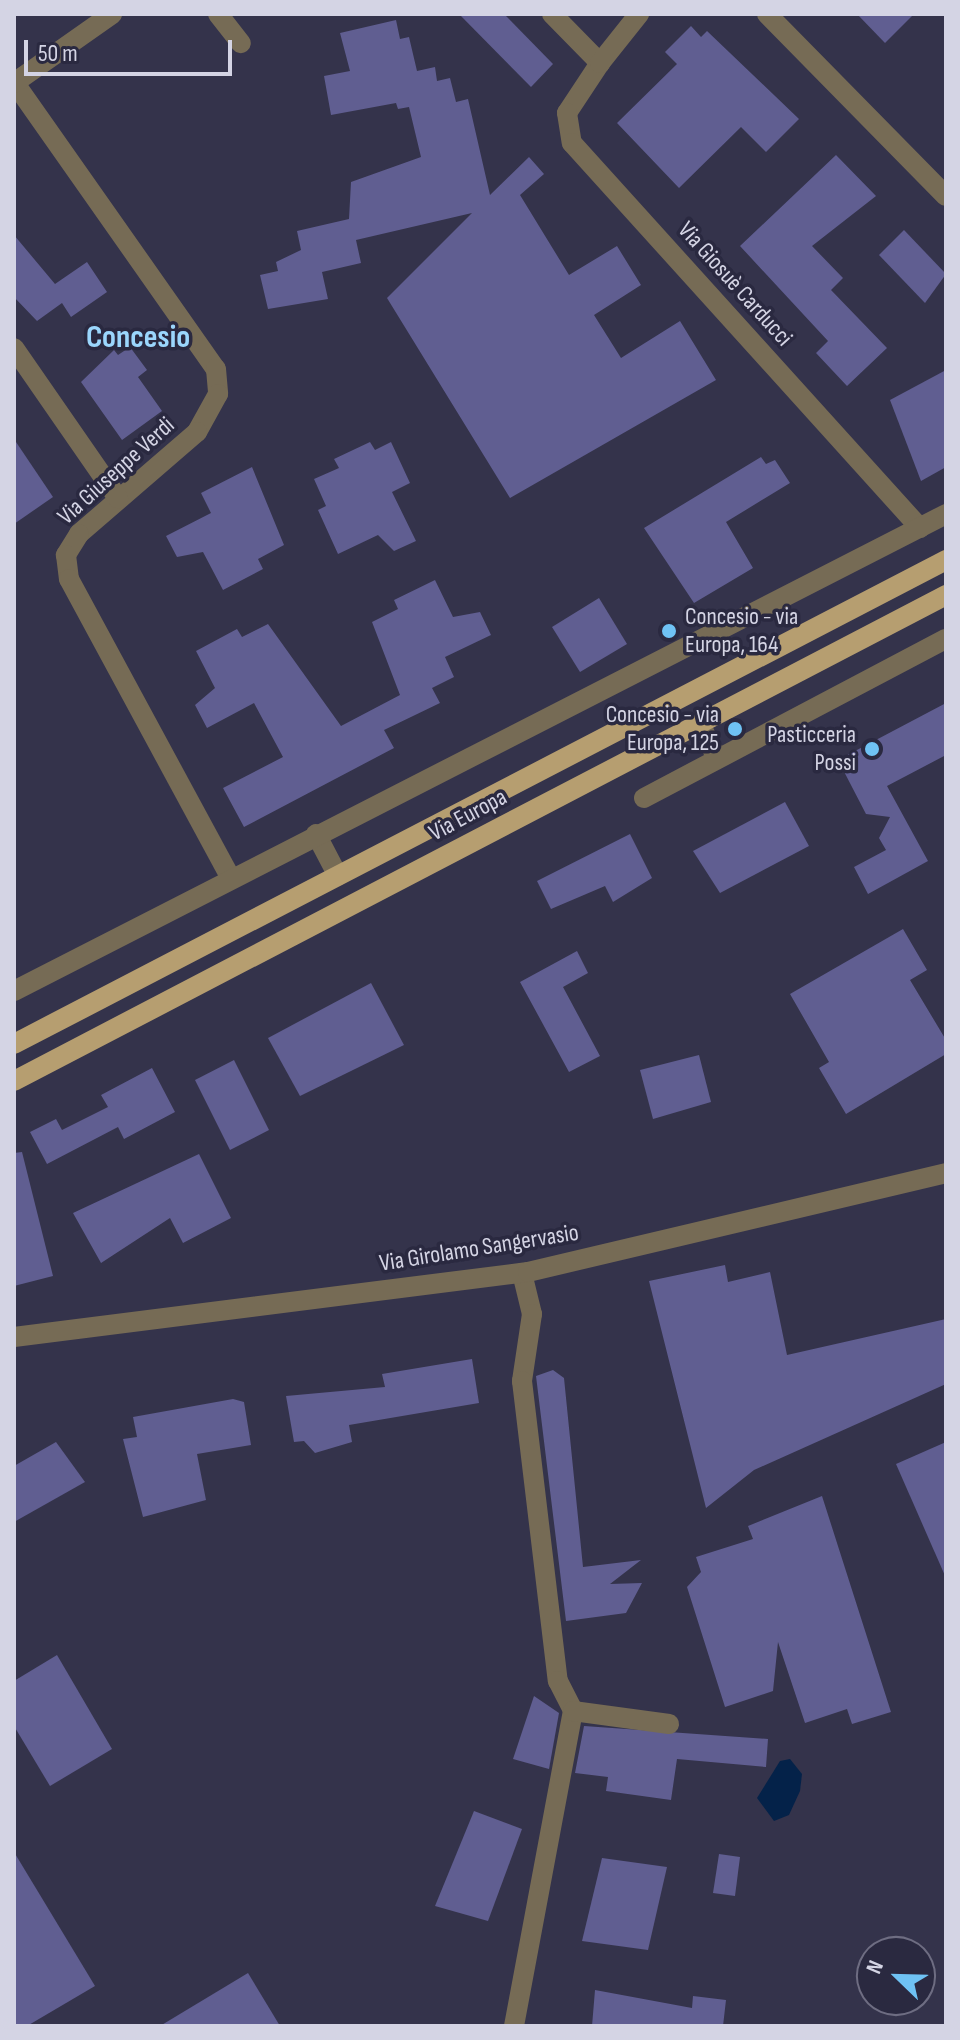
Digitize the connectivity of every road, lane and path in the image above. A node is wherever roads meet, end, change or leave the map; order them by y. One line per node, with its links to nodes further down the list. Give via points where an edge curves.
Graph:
1 (112, 14): 8 (street)
2 (218, 14): 6 (street)
3 (552, 14): 7 (street)
4 (639, 14): 7 (street, Via Giosuè Carducci)
5 (767, 14): 9 (street)
6 (241, 43)
7 (600, 63): 13 (street, Via Giosuè Carducci, via 567,113 572,143)
8 (14, 82): 11 (street, Via Giuseppe Verdi, via 216,369 218,394 197,432)
9 (946, 196)
10 (14, 348): 11 (street)
11 (118, 498): 22 (street, Via Giuseppe Verdi, via 66,555 69,579)
12 (946, 514): 13 (street)
13 (920, 528): 20 (street)
14 (946, 560): 21 (main road, Via Europa)
15 (946, 595): 17 (main road, Via Europa)
16 (946, 639): 18 (street)
17 (699, 721): 18 (street); 25 (main road, Via Europa)
18 (717, 759): 19 (street)
19 (644, 798)
20 (316, 834): 21 (street); 22 (street)
21 (338, 876): 24 (main road, Via Europa)
22 (231, 878): 23 (street)
23 (14, 991)
24 (14, 1044)
25 (14, 1081)
26 (946, 1173): 27 (street, Via Girolamo Sangervasio)
27 (522, 1273): 28 (street, Via Girolamo Sangervasio); 29 (street, via 532,1314 524,1397 558,1681)
28 (14, 1337)
29 (573, 1711): 30 (street); 31 (street)
30 (669, 1724)
31 (514, 2026)

